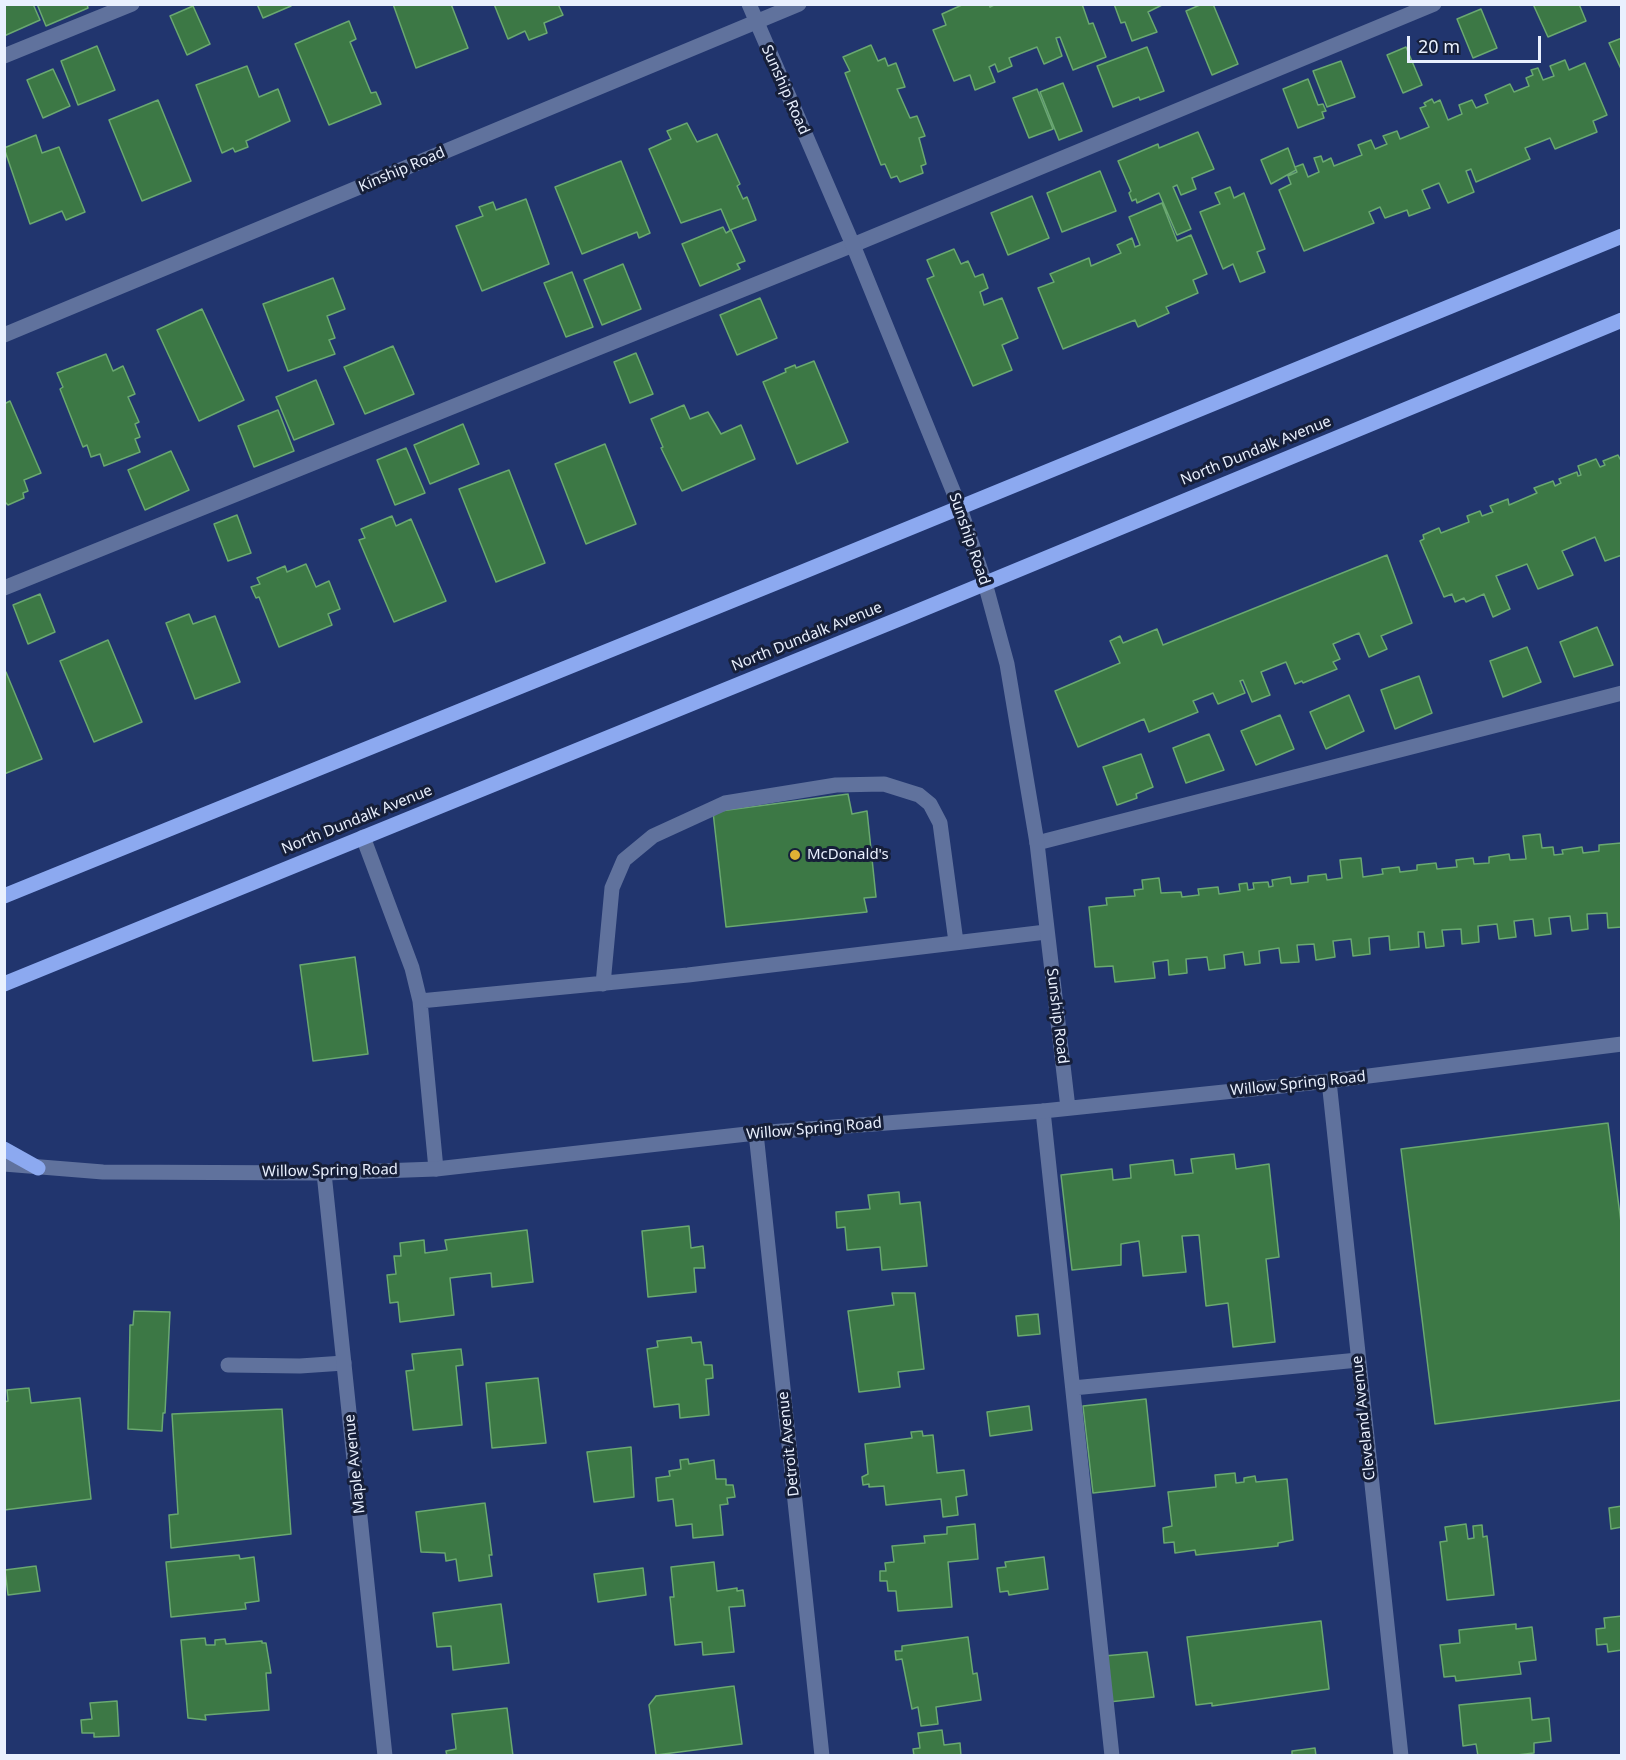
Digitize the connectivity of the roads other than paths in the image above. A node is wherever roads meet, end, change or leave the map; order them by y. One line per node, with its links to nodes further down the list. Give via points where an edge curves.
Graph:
1 (132, 4): 6 (street)
2 (748, 4): 5 (street, Sunship Road)
3 (799, 4): 5 (street, Kinship Road)
4 (1434, 4): 8 (street)
5 (756, 22): 8 (street, Sunship Road); 10 (street, Kinship Road)
6 (4, 56)
7 (1622, 236): 11 (main road)
8 (853, 245): 11 (street, Sunship Road); 13 (street)
9 (1622, 320): 12 (main road, North Dundalk Avenue)
10 (4, 335)
11 (960, 508): 12 (street, Sunship Road); 17 (main road)
12 (984, 582): 15 (main road, North Dundalk Avenue); 16 (street, Sunship Road, via 1007,664)
13 (4, 588)
14 (1622, 693): 16 (street)
15 (363, 837): 20 (main road, North Dundalk Avenue); 22 (street, via 412,968)
16 (1037, 843): 18 (street, Sunship Road)
17 (4, 896)
18 (1046, 932): 19 (street); 25 (street, Sunship Road)
19 (956, 942): 21 (street); 21 (street, via 940,823 930,804 919,795 884,784 836,785 725,803 653,836 624,860 612,888)
20 (4, 984)
21 (603, 984): 22 (street)
22 (420, 1001): 31 (street)
23 (1621, 1046): 24 (street, Willow Spring Road)
24 (1329, 1081): 25 (street, Willow Spring Road); 33 (street, Cleveland Avenue)
25 (1068, 1108): 26 (street, Willow Spring Road)
26 (1043, 1111): 27 (street, Willow Spring Road); 36 (street)
27 (756, 1133): 31 (street, Willow Spring Road); 38 (street, Detroit Avenue)
28 (4, 1149): 30 (main road)
29 (4, 1164): 30 (street, Willow Spring Road)
30 (38, 1168): 32 (street, Willow Spring Road)
31 (436, 1169): 32 (street, Willow Spring Road)
32 (324, 1173): 34 (street, Maple Avenue)
33 (1358, 1360): 36 (street); 40 (street, Cleveland Avenue)
34 (344, 1363): 35 (street); 37 (street, Maple Avenue)
35 (228, 1365)
36 (1073, 1388): 39 (street)
37 (385, 1755)
38 (822, 1755)
39 (1112, 1755)
40 (1401, 1755)

